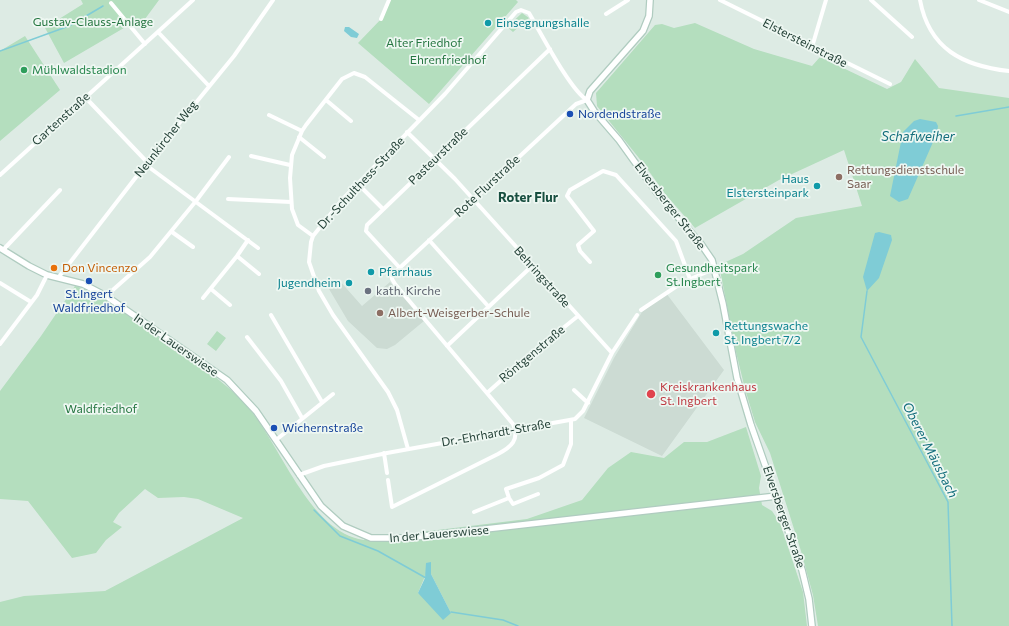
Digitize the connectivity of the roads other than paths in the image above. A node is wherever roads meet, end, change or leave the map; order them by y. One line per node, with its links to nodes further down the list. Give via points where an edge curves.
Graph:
1 (193, 0): 15 (street, Gartenstraße)
2 (273, 0): 22 (street, Neunkircher Weg, via 234,56)
3 (388, 0): 14 (street)
4 (628, 0): 13 (street)
5 (650, 0): 25 (street, via 649,16 643,31 590,91)
6 (720, 0): 18 (street, Elstersteinstraße)
7 (826, 0): 18 (street)
8 (871, 0): 16 (street)
9 (920, 0): 20 (street, via 931,30 946,49 966,62 984,68)
10 (979, 0): 12 (street)
11 (111, 3): 17 (street)
12 (1009, 12)
13 (606, 14)
14 (381, 19)
15 (158, 32): 17 (street, Gartenstraße); 22 (street)
16 (912, 37)
17 (145, 44): 23 (street, Gartenstraße)
18 (812, 47): 21 (street, Elstersteinstraße)
19 (550, 49): 25 (street, via 581,96); 27 (street, Dr.-Schulthess-Straße, via 529,13 521,10 516,12 474,62); 35 (street, Pasteurstraße)
20 (1009, 71)
21 (890, 84)
22 (209, 86): 36 (street, Neunkircher Weg)
23 (85, 97): 36 (street); 38 (street, Gartenstraße)
24 (326, 100): 27 (street, via 345,77 357,74 365,77); 28 (street); 29 (street)
25 (587, 100): 42 (street, Rote Flurstraße, via 576,104); 57 (street, Elversberger Straße, via 657,193 701,244 709,255)
26 (269, 115): 29 (street)
27 (419, 120): 30 (street, Dr.-Schulthess-Straße)
28 (351, 121)
29 (302, 131): 31 (street)
30 (407, 132): 35 (street, Behringstraße); 39 (street, Dr.-Schulthess-Straße)
31 (299, 137): 34 (street); 37 (street)
32 (251, 156): 37 (street)
33 (229, 157): 43 (street)
34 (324, 157)
35 (436, 159): 42 (street, Behringstraße); 45 (street, Pasteurstraße)
36 (146, 164): 43 (street); 60 (street, Neunkircher Weg)
37 (290, 165): 44 (street)
38 (0, 175)
39 (357, 183): 45 (street); 47 (street, Dr.-Schulthess-Straße)
40 (60, 190): 52 (street)
41 (228, 199): 44 (street)
42 (472, 199): 49 (street, Rote Flurstraße); 55 (street, Behringstraße)
43 (196, 201): 46 (street); 48 (street)
44 (291, 202): 47 (street, via 298,225)
45 (383, 209): 56 (street, Pasteurstraße, via 365,228)
46 (172, 232): 50 (street); 64 (street, via 150,257)
47 (313, 236): 87 (street, Dr.-Schulthess-Straße, via 309,262 316,284 333,315 388,392 397,410)
48 (248, 240): 51 (street); 53 (street)
49 (429, 240): 56 (street, Rote Flurstraße); 68 (street)
50 (193, 247)
51 (258, 248)
52 (2, 249): 59 (street, In der Lauerswiese)
53 (237, 256): 58 (street); 63 (street)
54 (590, 262): 61 (street, via 578,245 594,231 567,196 570,190 603,171 616,175 676,241)
55 (532, 266): 68 (street); 72 (street, Behringstraße)
56 (399, 267): 76 (street, Rote Flurstraße, via 392,277 395,284)
57 (714, 269): 61 (street); 93 (street, Elversberger Straße, via 744,402)
58 (259, 274)
59 (47, 275): 60 (street, In der Lauerswiese); 66 (street)
60 (58, 278): 64 (street, In der Lauerswiese, via 84,284)
61 (690, 279): 69 (street)
62 (0, 283): 66 (street)
63 (211, 289): 65 (street); 67 (street)
64 (106, 296): 86 (street, In der Lauerswiese, via 227,380 246,399)
65 (203, 298)
66 (31, 302): 74 (street)
67 (230, 305)
68 (488, 306): 76 (street)
69 (641, 310)
70 (271, 315): 81 (street)
71 (637, 315): 77 (street)
72 (578, 316): 77 (street, Behringstraße); 79 (street, Röntgenstraße)
73 (246, 337): 83 (street, via 281,381)
74 (2, 339): 75 (street)
75 (0, 344)
76 (447, 346): 79 (street)
77 (612, 353): 82 (street)
78 (574, 390): 82 (street)
79 (487, 393): 85 (street, via 513,424)
80 (333, 394): 81 (street)
81 (322, 402): 83 (street)
82 (588, 403): 84 (street, via 579,416)
83 (302, 418): 86 (street)
84 (571, 420): 85 (street, Dr.-Ehrhardt-Straße); 94 (street, via 571,444 563,465 539,478 506,489)
85 (515, 430): 87 (street, Dr.-Ehrhardt-Straße); 91 (street, via 515,440 506,450 392,507)
86 (276, 440): 90 (street, In der Lauerswiese)
87 (408, 449): 88 (street, Dr.-Ehrhardt-Straße)
88 (384, 453): 89 (street); 90 (street, Dr.-Ehrhardt-Straße, via 324,466)
89 (387, 473)
90 (299, 475): 93 (street, In der Lauerswiese, via 335,521 350,530 380,539)
91 (388, 480)
92 (538, 494): 94 (street, via 513,504)
93 (778, 496): 96 (street, Elversberger Straße, via 807,587)
94 (509, 498): 95 (street)
95 (474, 512)
96 (812, 626)

